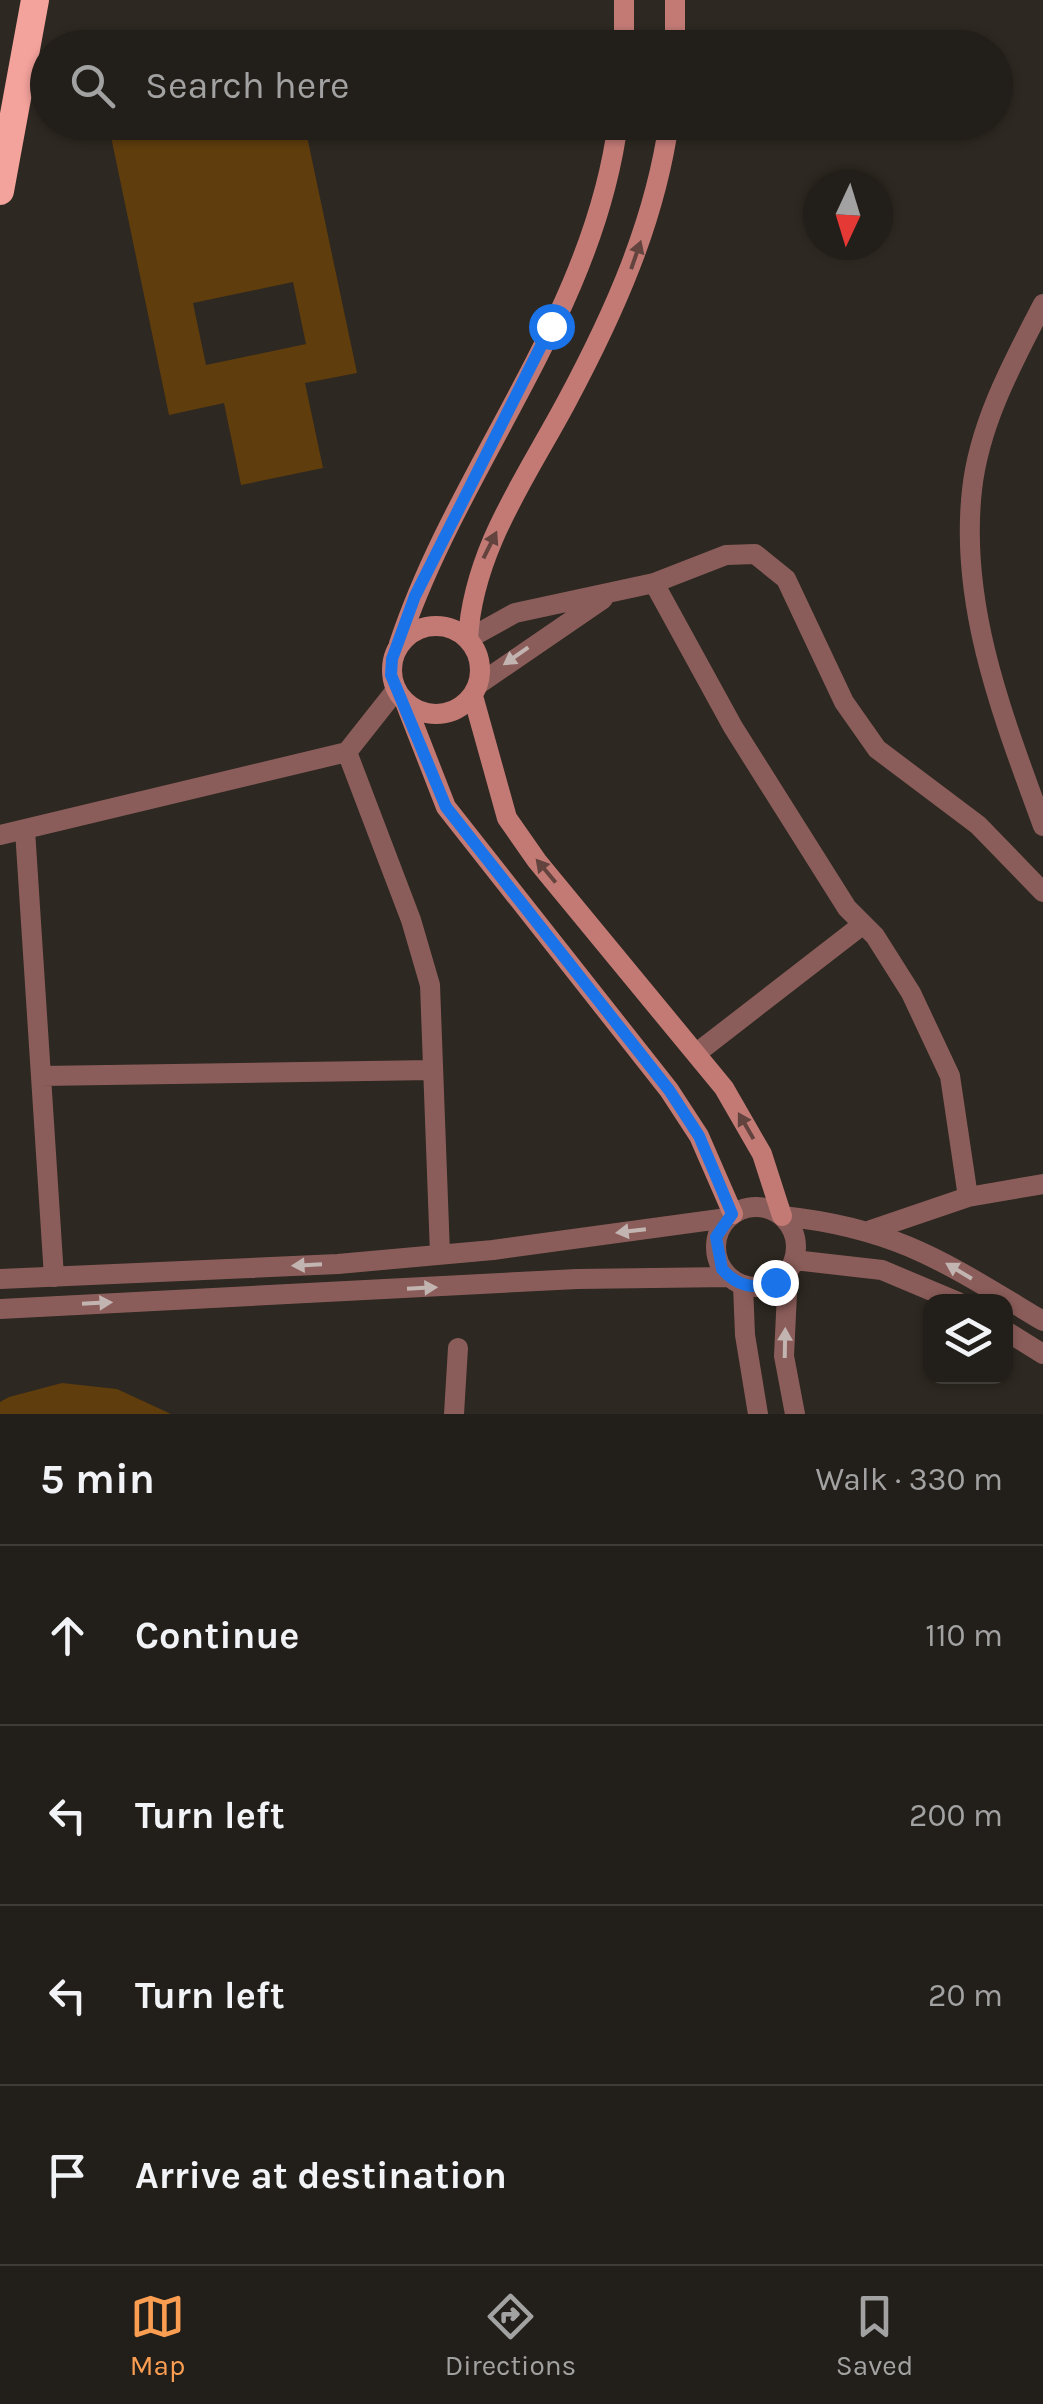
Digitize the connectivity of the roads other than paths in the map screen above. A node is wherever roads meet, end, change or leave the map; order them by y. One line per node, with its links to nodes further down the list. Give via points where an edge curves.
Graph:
1 (35, 0): 8 (highway)
2 (624, 0): 4 (main road)
3 (675, 0): 5 (main road)
4 (624, 30)
5 (674, 30)
6 (614, 140): 13 (main road, via 589,241 534,366 415,596)
7 (666, 140): 12 (main road, one-way to 7, via 474,582 486,549 634,263)
8 (0, 191)
9 (1043, 304): 17 (street, via 999,390 972,489 973,596 1000,710)
10 (654, 583): 11 (street); 20 (street, via 726,555 755,554 786,579 844,702 878,748 978,825); 21 (street, via 733,726)
11 (612, 592): 12 (street, via 515,614); 14 (street, one-way to 14)
12 (468, 638): 13 (main road, via 456,629 424,627); 14 (main road, via 481,668)
13 (399, 644): 15 (main road, via 392,659)
14 (476, 689): 15 (main road, via 459,708 441,714 422,712); 22 (main road, one-way to 14, via 507,818)
15 (400, 696): 16 (street); 27 (main road, via 446,807 669,1090 699,1136)
16 (347, 752): 18 (street); 23 (street, via 430,984)
17 (1043, 826)
18 (25, 830): 19 (street); 24 (street)
19 (0, 835)
20 (1043, 892)
21 (862, 925): 22 (street); 26 (street, via 911,993 950,1076)
22 (698, 1052): 28 (main road, one-way to 22, via 762,1154)
23 (432, 1070): 24 (street); 30 (street)
24 (41, 1076): 32 (street)
25 (1043, 1184): 26 (street)
26 (968, 1198): 29 (street)
27 (730, 1216): 28 (street, via 760,1207); 30 (street, one-way to 30); 34 (street, via 716,1248)
28 (782, 1216): 29 (street); 31 (street, via 794,1237)
29 (872, 1230): 37 (street, one-way to 29, via 927,1252)
30 (440, 1254): 32 (street, one-way to 32)
31 (791, 1266): 34 (street, via 759,1288); 35 (street, via 882,1270); 43 (street, one-way to 31, via 784,1356)
32 (54, 1277): 33 (street)
33 (0, 1279)
34 (736, 1281): 36 (street, one-way to 34, via 578,1279); 42 (street)
35 (939, 1294)
36 (0, 1309)
37 (1043, 1321)
38 (1013, 1335): 40 (street)
39 (458, 1348): 41 (street)
40 (1043, 1354)
41 (454, 1414)
42 (758, 1414)
43 (795, 1414)

